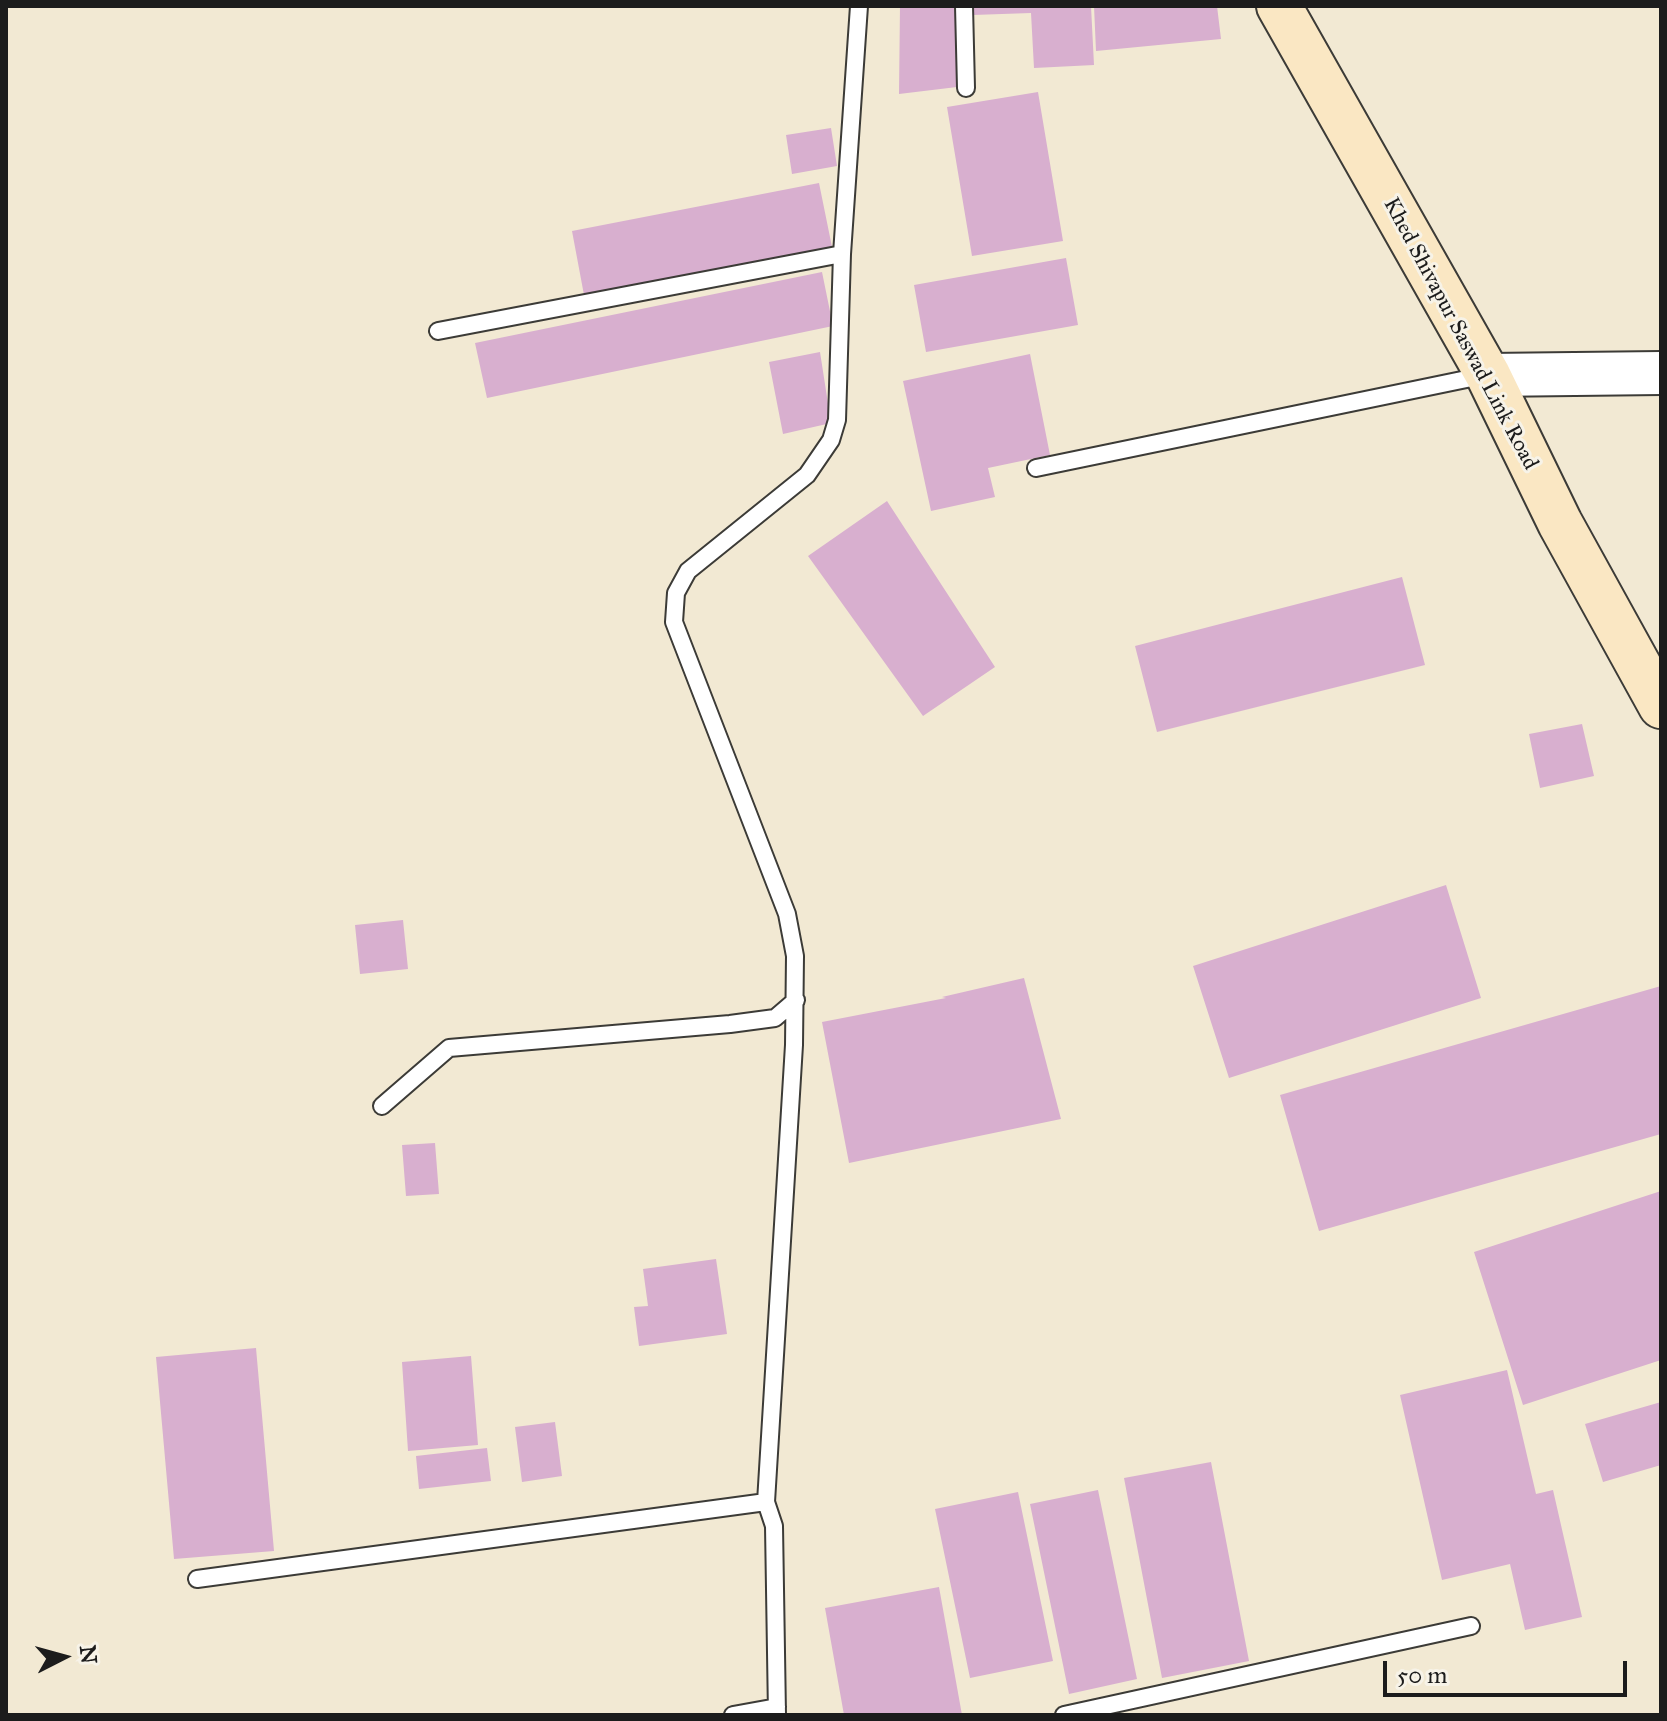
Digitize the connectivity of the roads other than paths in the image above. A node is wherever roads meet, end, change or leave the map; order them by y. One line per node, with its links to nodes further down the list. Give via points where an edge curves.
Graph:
1 (859, 6): 5 (lane)
2 (964, 6): 4 (lane)
3 (1279, 6): 8 (main road, Khed Shivapur Saswad Link Road)
4 (966, 88)
5 (842, 254): 6 (lane); 11 (lane, via 837,420 831,440 807,475 688,571 676,593 674,622 787,914)
6 (438, 331)
7 (1661, 373): 8 (street)
8 (1488, 375): 9 (lane); 10 (main road, Khed Shivapur Saswad Link Road, via 1560,523)
9 (1036, 468)
10 (1658, 693)
11 (796, 1000): 12 (lane, via 775,1018 449,1048); 13 (lane)
12 (382, 1106)
13 (766, 1502): 14 (lane); 16 (lane, via 774,1526)
14 (197, 1579)
15 (1471, 1626): 18 (lane)
16 (777, 1711): 17 (lane)
17 (733, 1715)
18 (1064, 1715)

